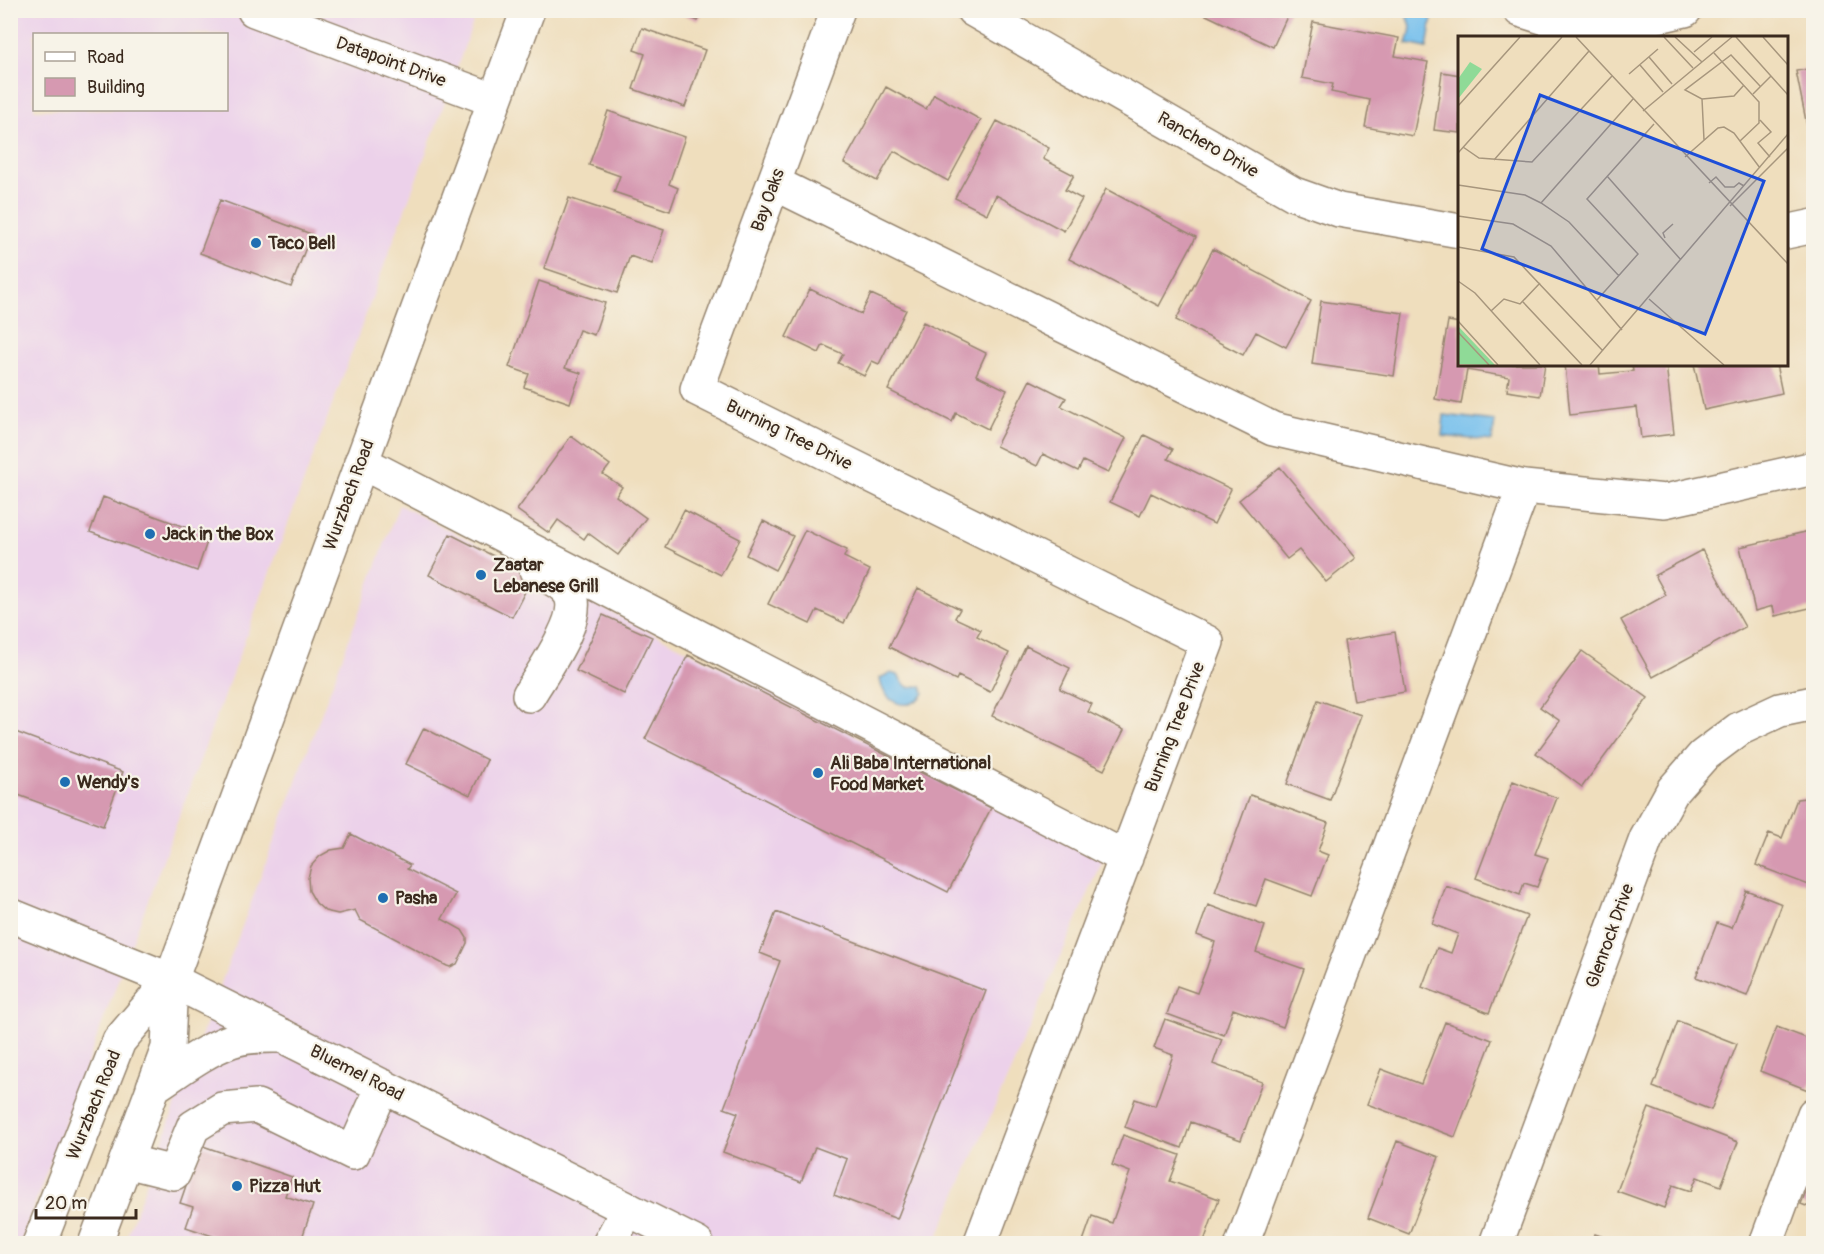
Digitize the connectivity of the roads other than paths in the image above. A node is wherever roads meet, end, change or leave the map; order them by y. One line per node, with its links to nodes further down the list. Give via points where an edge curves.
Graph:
1 (254, 10): 7 (street, Datapoint Drive)
2 (528, 10): 7 (street, Wurzbach Road)
3 (838, 10): 8 (street, Bay Oaks)
4 (973, 10): 10 (street, Ranchero Drive, via 1294,194 1339,210)
5 (1520, 10): 6 (street, via 1571,26 1637,21)
6 (1685, 10)
7 (494, 100): 13 (street, Wurzbach Road)
8 (774, 183): 12 (street, Bay Oaks); 15 (street, via 1273,429)
9 (1814, 226): 11 (street)
10 (1458, 231)
11 (1788, 232)
12 (697, 389): 19 (street, Burning Tree Drive, via 1208,642)
13 (361, 462): 16 (street); 21 (street, Wurzbach Road)
14 (1814, 468): 15 (street, via 1665,501)
15 (1524, 487): 33 (street)
16 (455, 511): 17 (street, via 483,542 562,584 571,596 573,610 566,632); 19 (street)
17 (529, 695)
18 (1814, 703): 34 (street, Glenrock Drive, via 1780,710 1739,729 1703,756 1673,790 1646,839)
19 (1126, 858): 32 (street, Burning Tree Drive)
20 (10, 915): 21 (street, Bluemel Road)
21 (171, 980): 22 (street, Bluemel Road); 24 (street, Wurzbach Road, via 168,1048); 28 (street, Wurzbach Road, via 119,1041)
22 (283, 1036): 23 (street, Bluemel Road); 24 (street, via 232,1040)
23 (383, 1086): 26 (street, via 353,1153 257,1106 222,1109 193,1127 174,1173); 27 (street, Bluemel Road)
24 (153, 1087): 26 (street, Wurzbach Road)
25 (1814, 1114): 35 (street)
26 (126, 1161): 29 (street, Wurzbach Road)
27 (628, 1209): 30 (street); 31 (street, Bluemel Road)
28 (39, 1244)
29 (95, 1244)
30 (609, 1244)
31 (697, 1244)
32 (980, 1244)
33 (1242, 1244)
34 (1496, 1244)
35 (1766, 1244)

